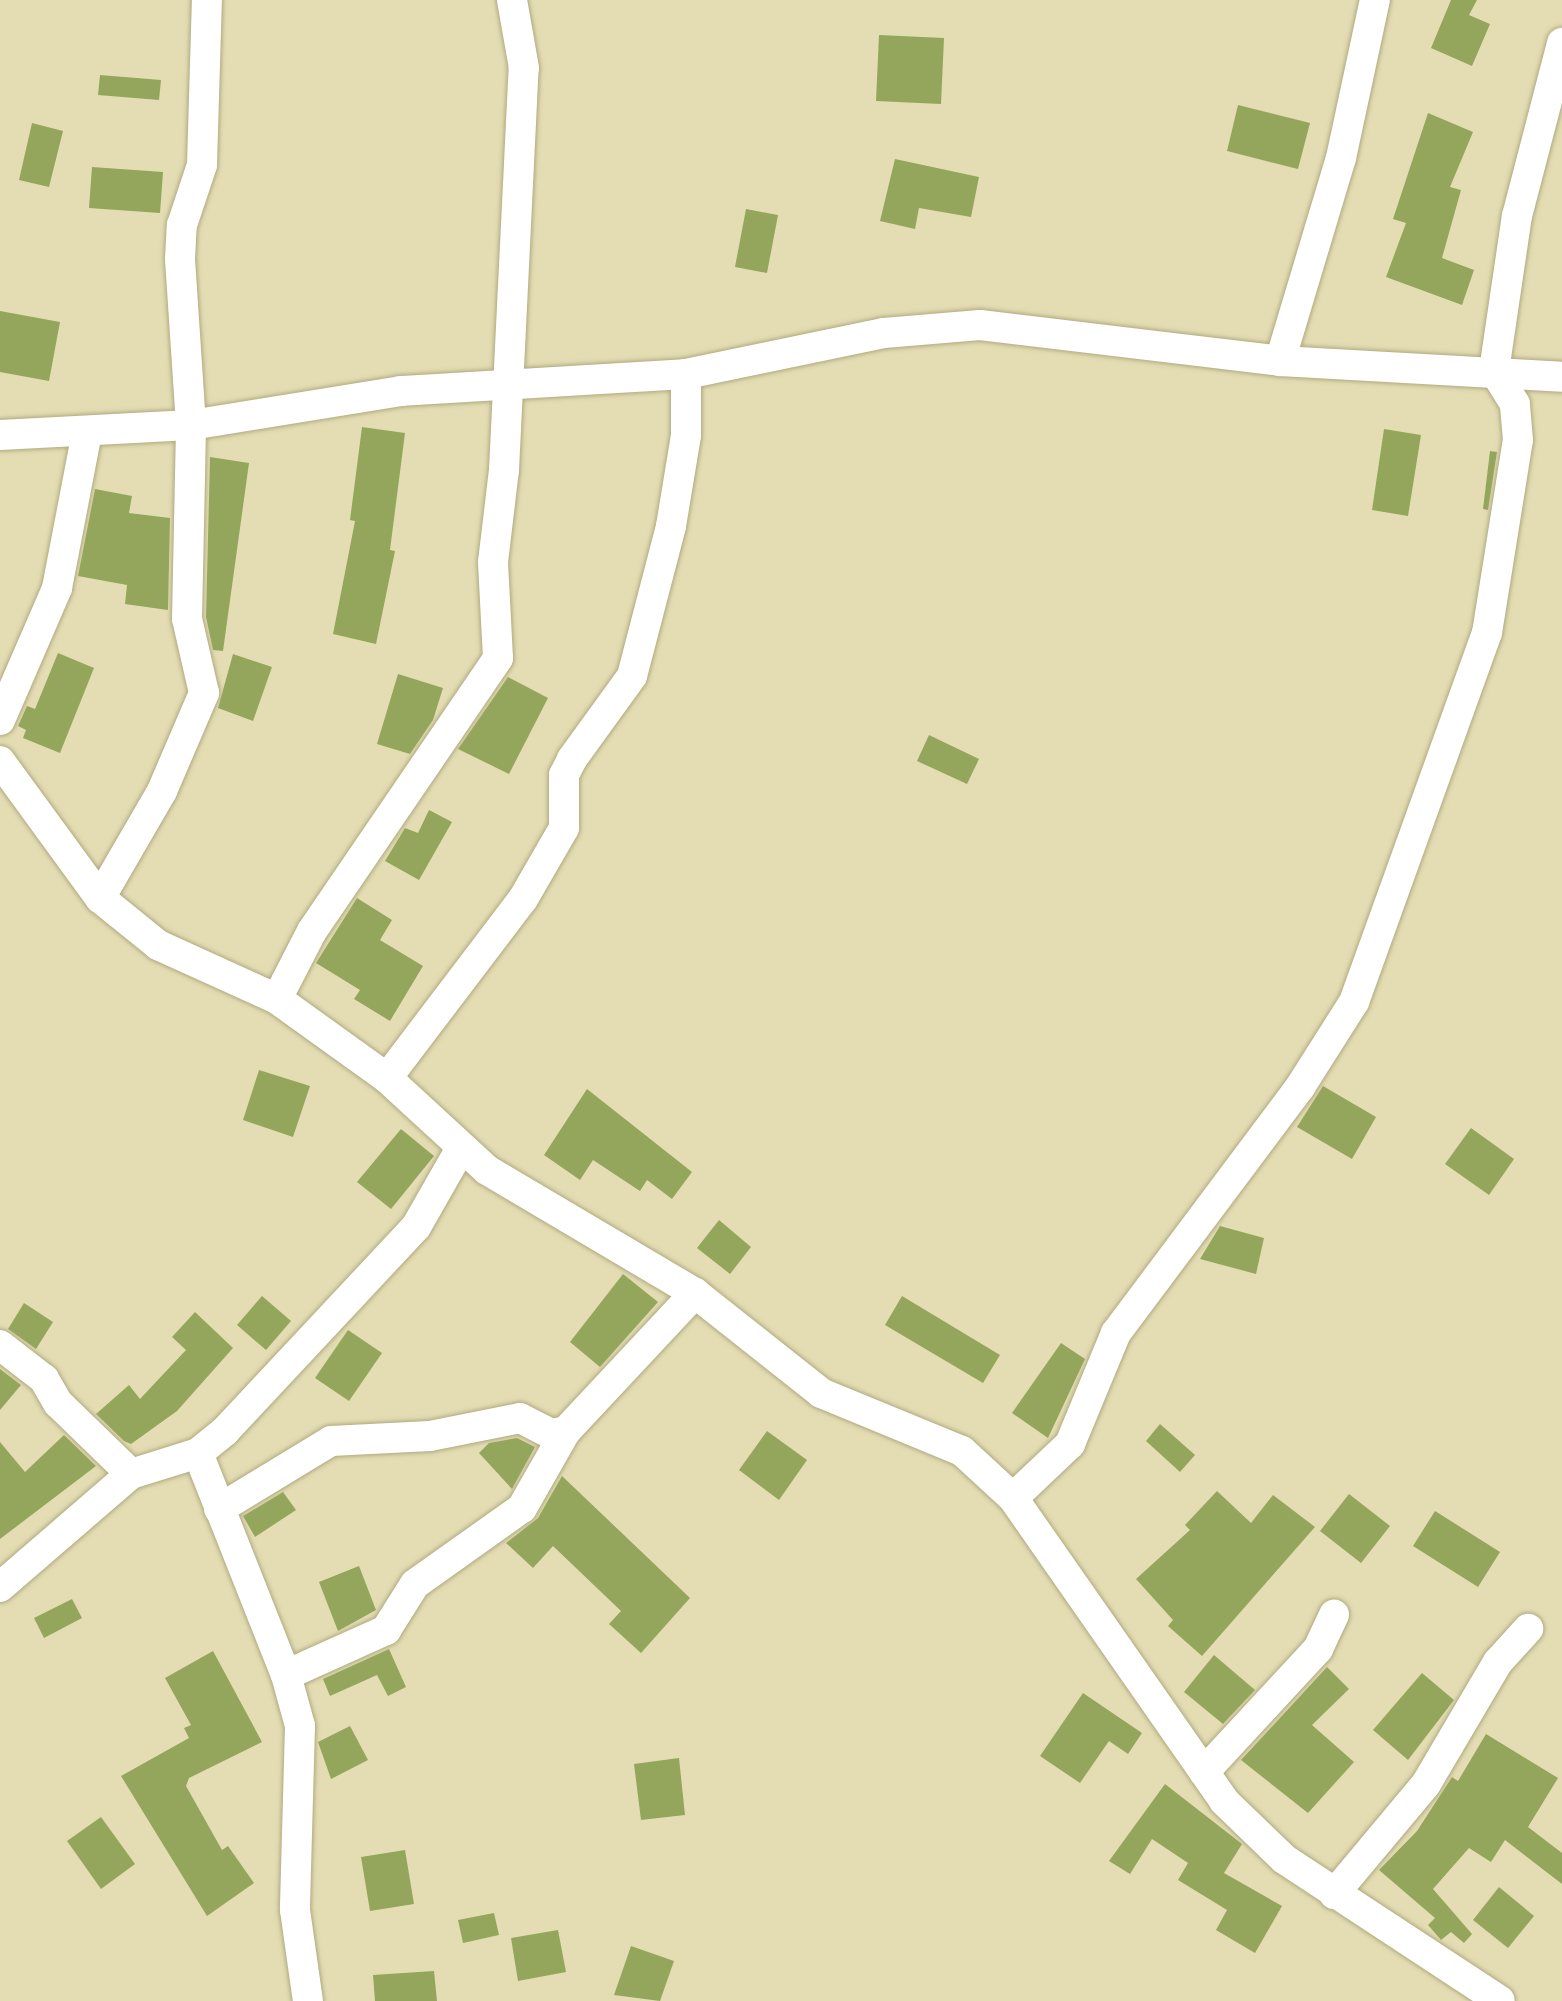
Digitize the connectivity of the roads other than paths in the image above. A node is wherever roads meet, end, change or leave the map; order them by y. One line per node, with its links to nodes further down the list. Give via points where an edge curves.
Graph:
1 (207, 0): 10 (street, via 202,165 182,226 180,259)
2 (512, 0): 9 (street, via 524,68)
3 (1374, 0): 5 (street, via 1341,158)
4 (1562, 43): 6 (street, via 1517,216)
5 (1280, 361): 6 (street); 7 (street, via 980,325 884,333)
6 (1494, 371): 8 (street); 24 (street, via 1516,404 1518,440 1487,634 1354,1002 1300,1087 1116,1332 1070,1444)
7 (686, 374): 9 (street); 17 (street, via 686,435 671,526 632,676 572,759 564,776 564,828 523,899)
8 (1562, 378)
9 (504, 385): 10 (street, via 366,395); 16 (street, via 502,508 492,562 498,658 312,931)
10 (191, 425): 11 (street); 15 (street, via 188,629 204,693 162,791)
11 (87, 432): 12 (street); 13 (street, via 57,588)
12 (0, 435)
13 (0, 720)
14 (0, 761): 15 (street)
15 (100, 898): 16 (street, via 158,945)
16 (277, 999): 17 (street)
17 (387, 1078): 18 (street)
18 (460, 1150): 19 (street); 22 (street, via 416,1227)
19 (695, 1293): 21 (street); 24 (street, via 821,1393 962,1451)
20 (0, 1345): 23 (street, via 44,1379 58,1403)
21 (566, 1431): 25 (street, via 552,1434 520,1418 430,1436 331,1441); 29 (street, via 522,1508 415,1584 386,1630)
22 (198, 1453): 23 (street); 25 (street)
23 (131, 1474): 26 (street)
24 (1014, 1498): 30 (street)
25 (219, 1509): 29 (street)
26 (0, 1587)
27 (1334, 1615): 30 (street, via 1318,1650)
28 (1528, 1628): 31 (street, via 1498,1662 1426,1784)
29 (286, 1675): 32 (street, via 300,1726 294,1910)
30 (1204, 1772): 31 (street, via 1284,1859)
31 (1334, 1894): 33 (street)
32 (308, 2001)
33 (1500, 2001)

